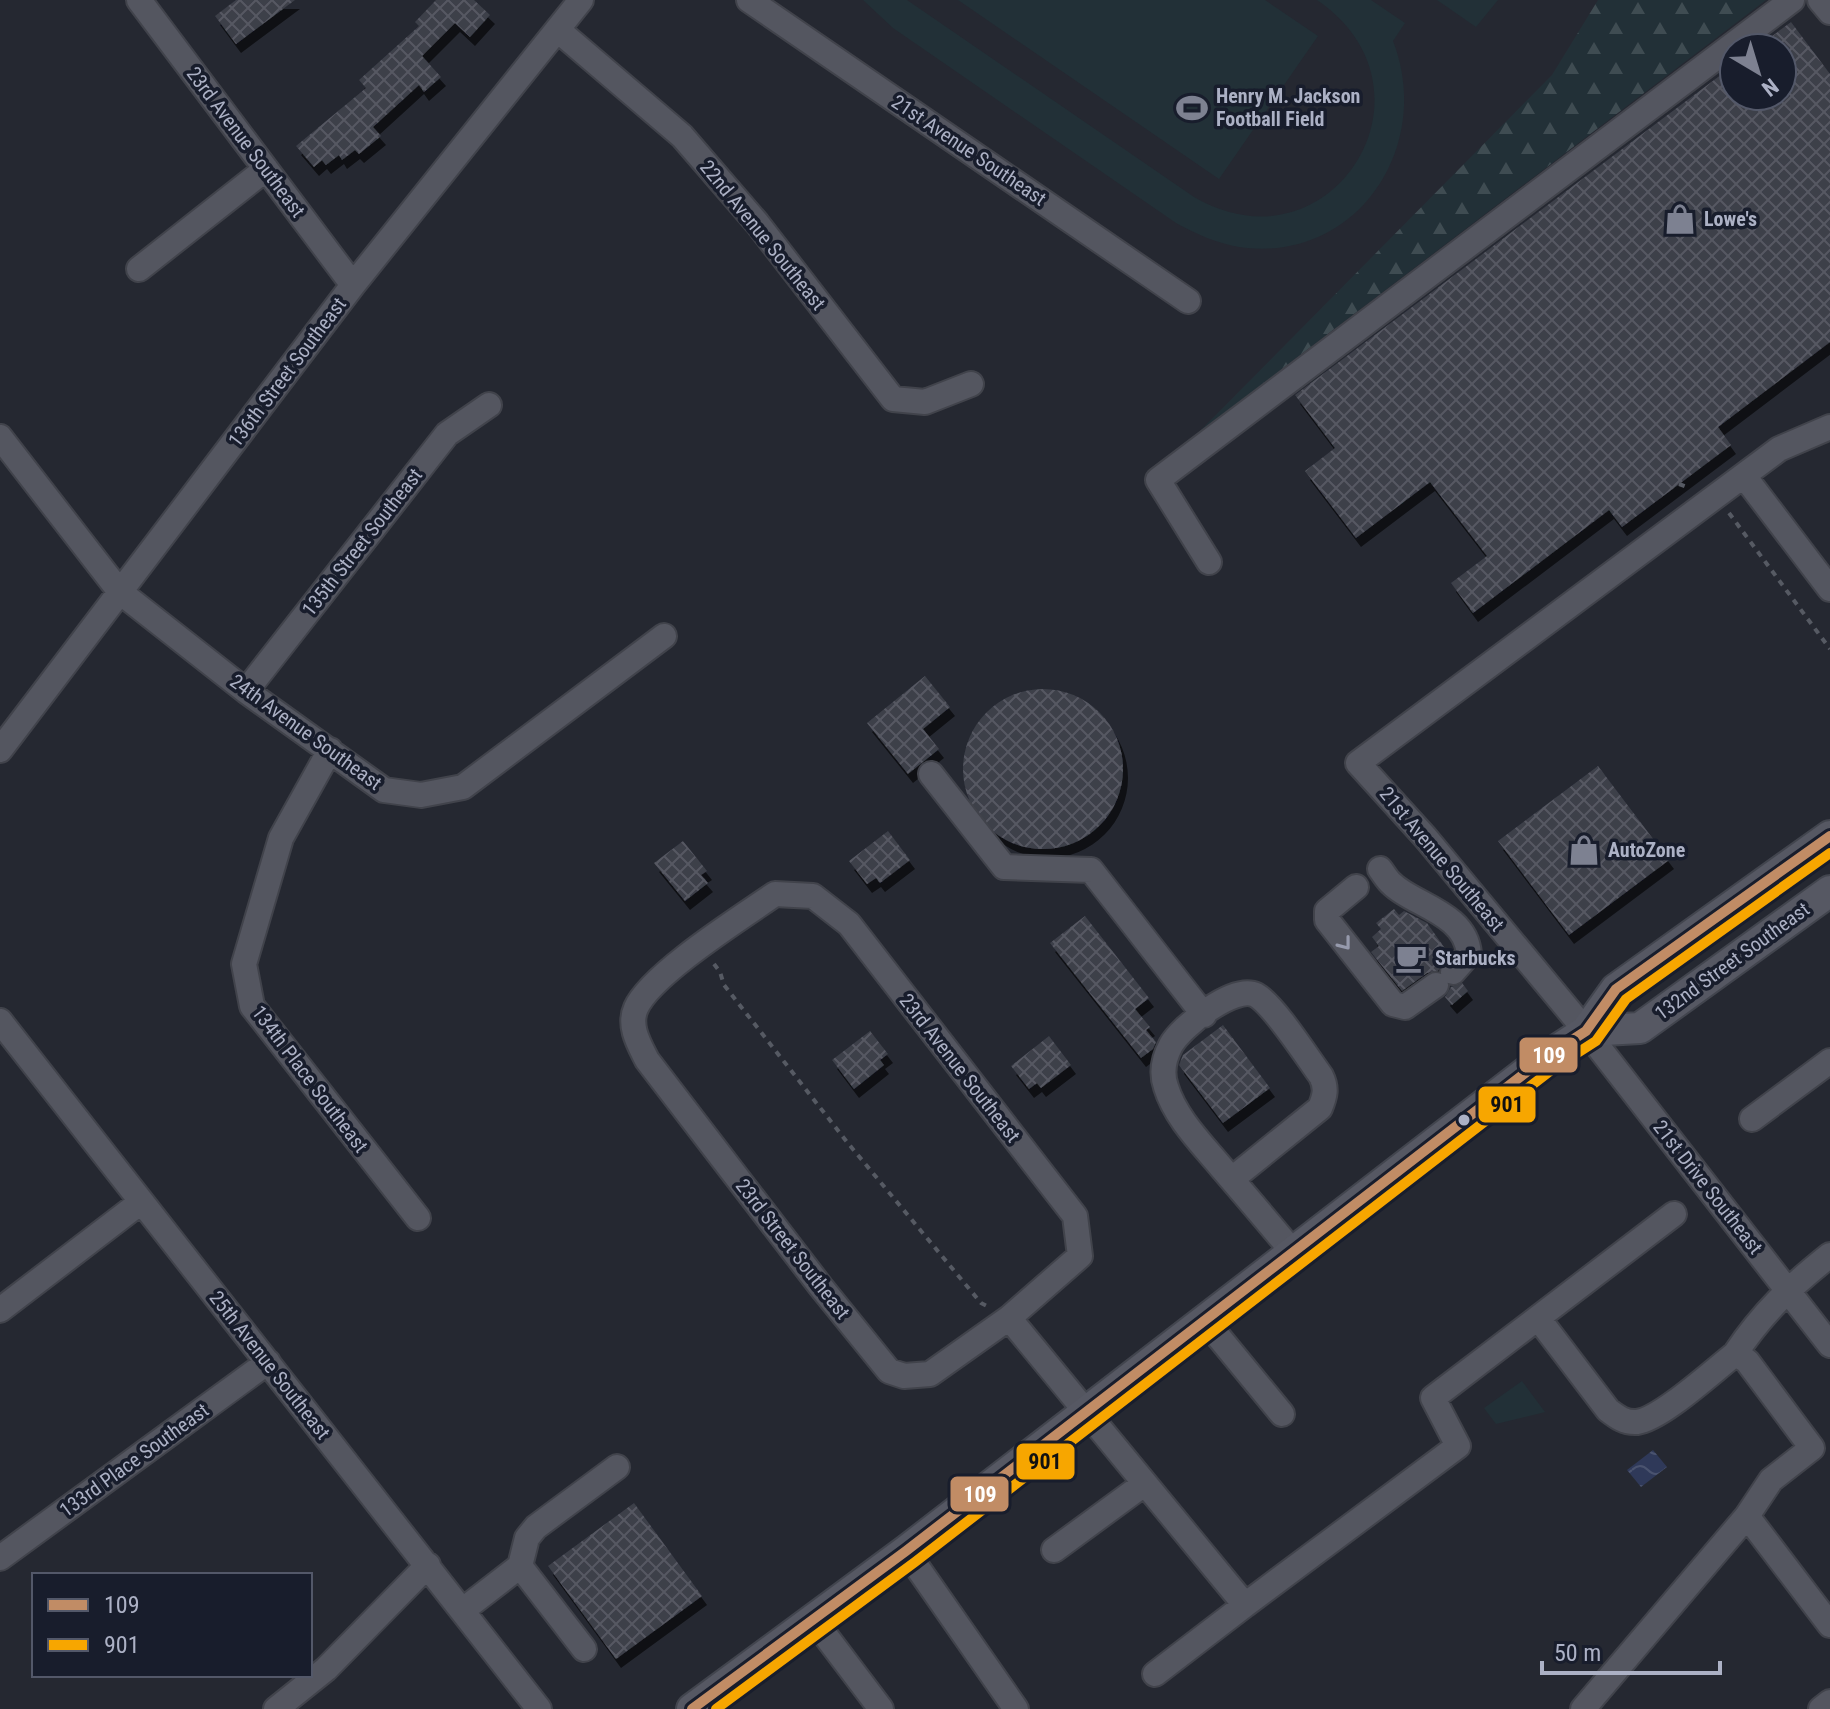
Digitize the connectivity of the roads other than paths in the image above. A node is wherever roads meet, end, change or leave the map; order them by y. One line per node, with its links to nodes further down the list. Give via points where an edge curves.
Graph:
1 (140, 0): 8 (street, 23rd Avenue Southeast)
2 (581, 0): 7 (street, 136th Street Southeast)
3 (749, 0): 11 (street, 21st Avenue Southeast)
4 (1792, 0): 17 (street, via 1158,480)
5 (1820, 0): 6 (street)
6 (1830, 12)
7 (559, 31): 10 (street, 136th Street Southeast); 12 (street, 22nd Avenue Southeast, via 682,136 757,223 893,399 925,402)
8 (266, 169): 9 (street); 10 (street, 23rd Avenue Southeast)
9 (139, 269)
10 (353, 285): 19 (street, 136th Street Southeast)
11 (1188, 301)
12 (971, 384)
13 (489, 405): 21 (street, 135th Street Southeast, via 447,434)
14 (1830, 427): 16 (street, via 1779,449)
15 (0, 437): 19 (street, 24th Avenue Southeast)
16 (1744, 476): 18 (street); 32 (street, 21st Avenue Southeast, via 1358,763)
17 (1209, 562)
18 (1830, 589)
19 (120, 592): 21 (street, 24th Avenue Southeast); 22 (street, 136th Street Southeast)
20 (664, 636): 23 (street, 24th Avenue Southeast, via 463,787 421,795 384,790)
21 (246, 691): 23 (street, 24th Avenue Southeast)
22 (0, 750)
23 (330, 750): 38 (street, 134th Place Southeast, via 281,838 244,964 246,978 252,1006)
24 (931, 774): 30 (street, via 1004,867 1091,870)
25 (1830, 836): 32 (main road, 132nd Street Southeast, via 1616,989)
26 (1380, 869): 27 (street, one-way to 26, via 1327,911 1327,920 1393,1004 1405,1007 1469,954 1468,943 1444,915 1393,886)
27 (1356, 887)
28 (1830, 891): 32 (main road, 132nd Street Southeast, via 1640,1028)
29 (636, 1008): 41 (street, 23rd Avenue Southeast, via 657,981 775,894 813,896 849,924 1075,1216); 44 (street, 23rd Street Southeast, via 634,1034 647,1060 889,1371 930,1374)
30 (1204, 1015): 35 (street, via 1170,1046 1164,1083 1172,1103); 35 (street, via 1235,993 1255,994 1326,1085 1320,1108)
31 (0, 1021): 36 (street, 25th Avenue Southeast)
32 (1586, 1031): 39 (main road, 132nd Street Southeast); 42 (street, 21st Drive Southeast)
33 (1830, 1061): 34 (street)
34 (1752, 1119)
35 (1232, 1179): 39 (street)
36 (141, 1202): 43 (street); 49 (street, 25th Avenue Southeast)
37 (1674, 1214): 45 (street)
38 (418, 1218)
39 (1292, 1251): 46 (main road, 132nd Street Southeast)
40 (1830, 1255): 42 (street)
41 (1080, 1256): 44 (street, 23rd Street Southeast)
42 (1787, 1289): 47 (street, 21st Drive Southeast); 48 (street)
43 (0, 1310)
44 (1009, 1318): 50 (street)
45 (1538, 1318): 48 (street, via 1608,1410 1636,1422 1655,1416); 60 (street, via 1433,1398 1458,1446)
46 (1204, 1319): 50 (main road, 132nd Street Southeast); 51 (street)
47 (1830, 1345)
48 (1735, 1354): 54 (street, via 1747,1361 1812,1448 1771,1480)
49 (268, 1362): 57 (street, 133rd Place Southeast); 58 (street, 25th Avenue Southeast)
50 (1086, 1413): 53 (street); 56 (main road, 132nd Street Southeast)
51 (1282, 1414)
52 (617, 1467): 59 (street, via 530,1532)
53 (1144, 1484): 55 (street); 60 (street)
54 (1747, 1516): 63 (street); 72 (street)
55 (1054, 1550)
56 (906, 1551): 62 (main road, 132nd Street Southeast); 71 (street)
57 (0, 1558)
58 (428, 1565): 61 (street, 25th Avenue Southeast); 67 (street, via 326,1669)
59 (520, 1566): 61 (street); 64 (street)
60 (1245, 1605): 65 (street)
61 (463, 1610): 68 (street, 25th Avenue Southeast)
62 (813, 1619): 69 (main road, 132nd Street Southeast); 70 (street)
63 (1830, 1625)
64 (584, 1649)
65 (1155, 1674)
66 (1830, 1702): 73 (street)
67 (276, 1709)
68 (539, 1709)
69 (692, 1709)
70 (881, 1709)
71 (1016, 1709)
72 (1583, 1709)
73 (1821, 1709)

